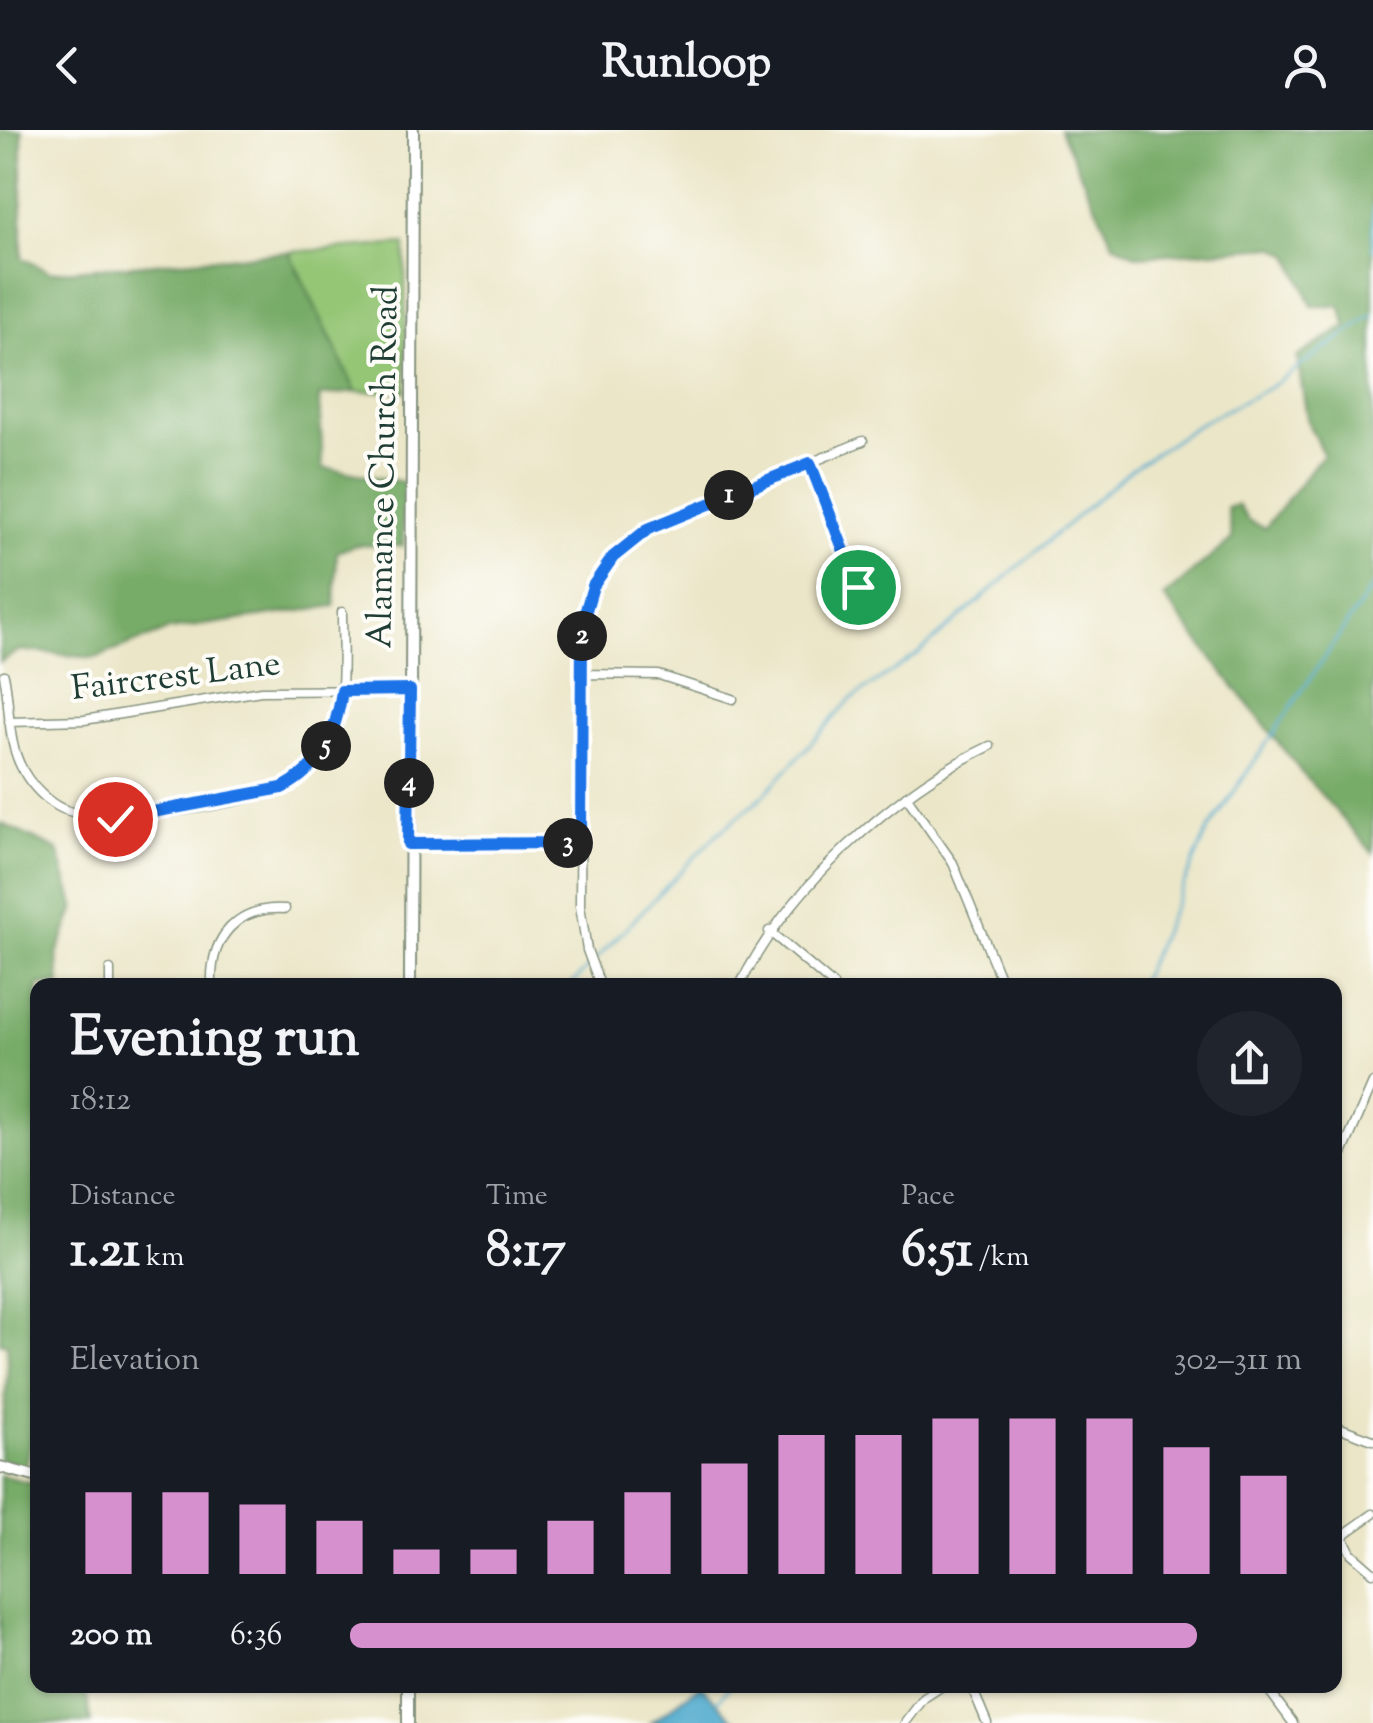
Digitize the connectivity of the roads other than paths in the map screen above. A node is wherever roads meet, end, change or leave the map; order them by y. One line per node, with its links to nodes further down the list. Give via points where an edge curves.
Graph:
1 (413, 130): 8 (main road, Alamance Church Road)
2 (863, 441): 3 (street)
3 (810, 463): 4 (street); 6 (street, via 662,522 623,546 587,600)
4 (858, 587)
5 (342, 612): 9 (street)
6 (581, 674): 10 (street, via 659,675); 14 (street)
7 (4, 676): 11 (street)
8 (410, 690): 9 (street, Faircrest Lane); 15 (main road, Alamance Church Road)
9 (342, 691): 11 (street, Faircrest Lane, via 261,690 84,720); 11 (street, via 328,743 294,782 258,795 115,819 60,808 43,796 17,758)
10 (733, 699)
11 (9, 722)
12 (990, 746): 13 (street)
13 (906, 796): 17 (street); 25 (street, via 953,862)
14 (581, 843): 15 (street); 22 (street, via 581,921)
15 (408, 844): 21 (main road, Alamance Church Road)
16 (284, 909): 20 (street, via 262,908 232,922 215,955)
17 (770, 930): 23 (street); 24 (street)
18 (110, 970): 19 (street)
19 (110, 978)
20 (213, 978)
21 (410, 978)
22 (598, 978)
23 (744, 978)
24 (825, 978)
25 (1000, 978)
26 (1373, 1083): 27 (street)
27 (1342, 1154)
28 (1342, 1429): 29 (street)
29 (1373, 1440)
30 (0, 1468): 31 (main road)
31 (30, 1474)
32 (1373, 1514): 33 (street)
33 (1342, 1537)
34 (1342, 1542): 35 (street)
35 (1373, 1572)
36 (408, 1693): 40 (main road)
37 (932, 1693): 41 (street)
38 (974, 1693): 42 (street)
39 (1271, 1693): 43 (street)
40 (408, 1723)
41 (906, 1723)
42 (987, 1723)
43 (1293, 1723)

